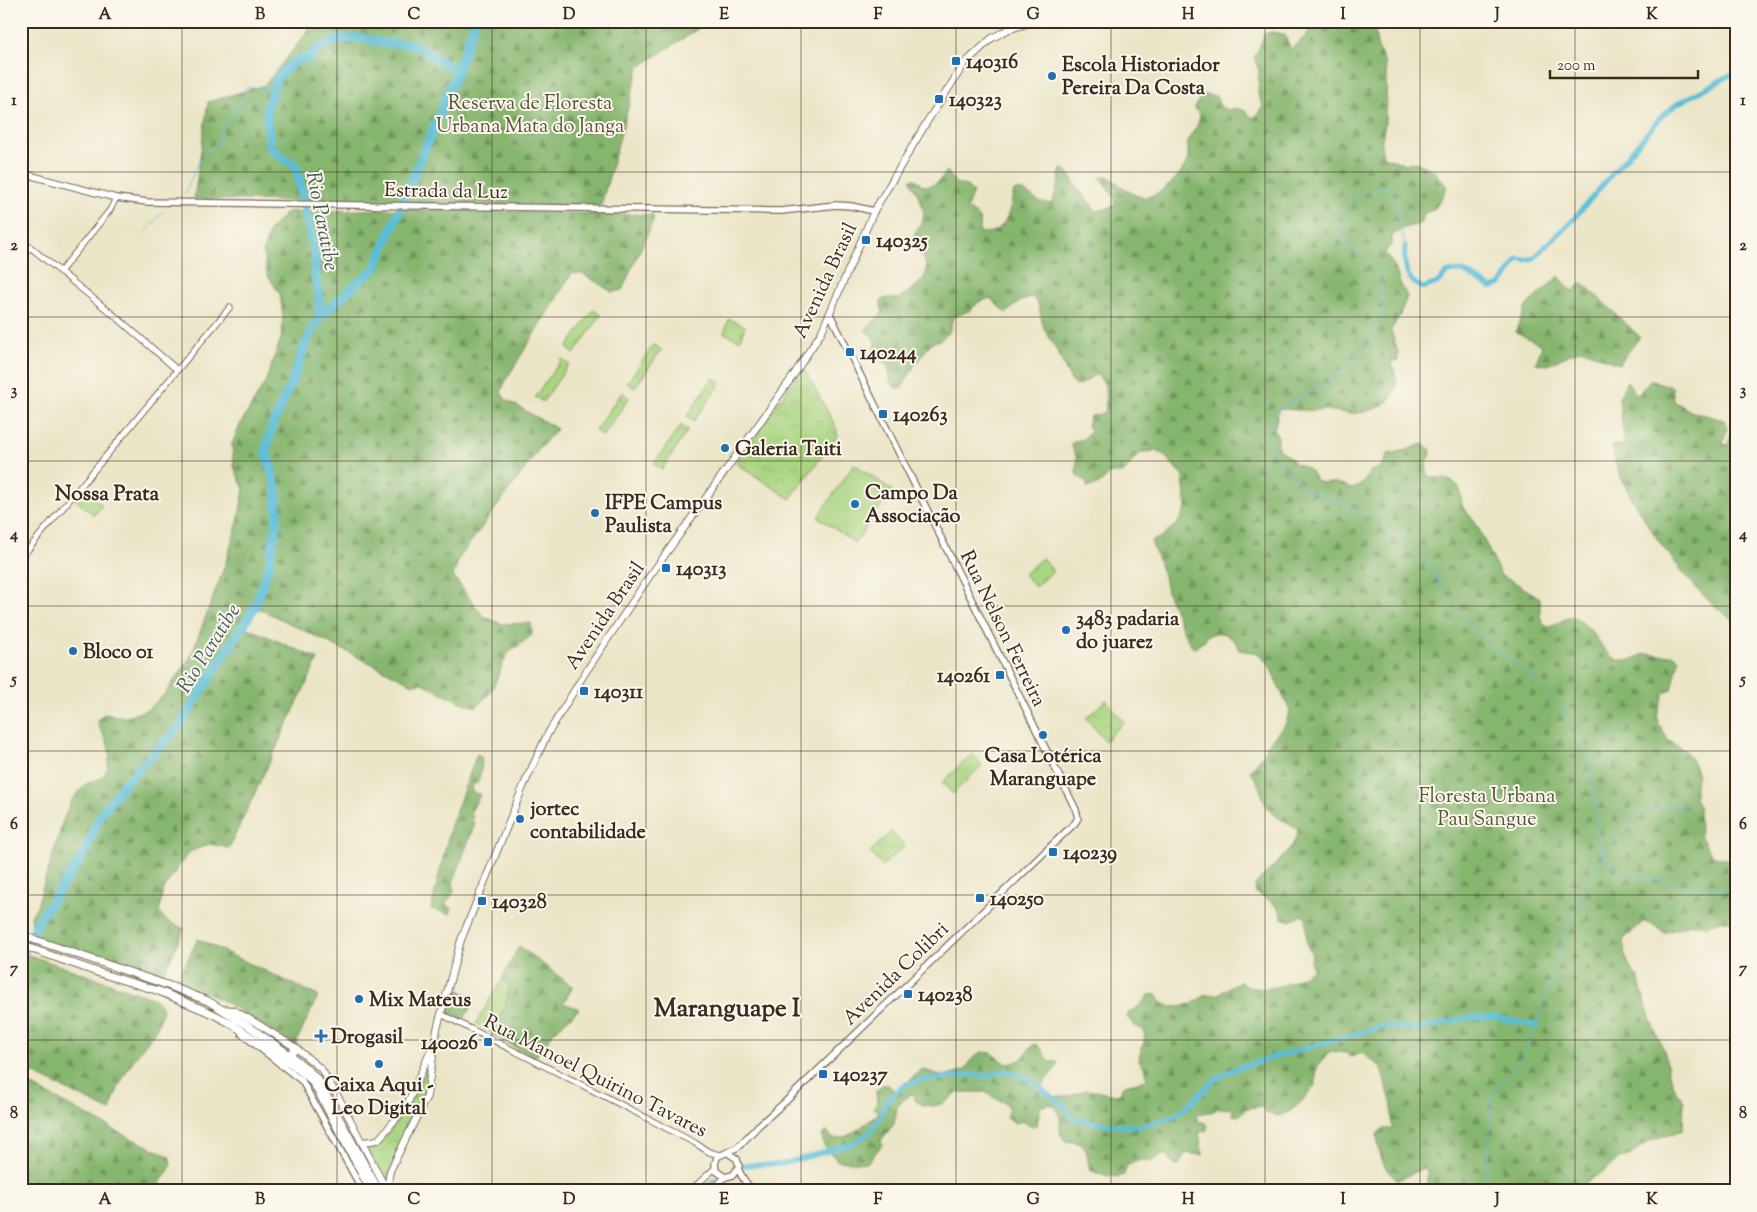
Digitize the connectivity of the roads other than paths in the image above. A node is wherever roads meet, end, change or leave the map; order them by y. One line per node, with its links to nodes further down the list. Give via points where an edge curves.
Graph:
1 (1036, 21): 4 (main road, Avenida Brasil, via 992,38 965,63)
2 (21, 173): 3 (main road, Estrada da Luz)
3 (116, 198): 4 (main road, Estrada da Luz, via 148,202 772,211 836,205); 6 (street)
4 (874, 212): 8 (main road, Avenida Brasil)
5 (21, 257): 6 (street, via 30,247)
6 (60, 272): 9 (street)
7 (230, 306): 9 (street)
8 (830, 314): 11 (main road, Rua Nelson Ferreira, via 1076,810 1078,818); 15 (main road, Avenida Brasil, via 791,379 647,580 547,735 472,909)
9 (176, 370): 10 (street)
10 (21, 558)
11 (1075, 823): 21 (main road, Avenida Colibri)
12 (21, 935): 14 (highway, via 177,989)
13 (21, 945): 18 (highway, via 188,1002 232,1024)
14 (222, 1009): 17 (main road, Avenida Brasil, via 234,1010); 18 (highway)
15 (440, 1014): 16 (main road, Avenida Brasil); 22 (street, Rua Manoel Quirino Tavares)
16 (437, 1030): 19 (main road, Avenida Brasil, via 406,1107 378,1140); 34 (main road, Avenida Brasil, via 427,1096 390,1171)
17 (296, 1048): 18 (highway); 19 (main road, Avenida Brasil, via 321,1069)
18 (286, 1060): 20 (highway, via 310,1079); 33 (highway, via 318,1080)
19 (363, 1142): 34 (main road, Avenida Brasil)
20 (342, 1144): 31 (main road); 32 (highway)
21 (738, 1147): 23 (main road, Avenida Colibri); 25 (main road)
22 (709, 1152): 24 (street, Rua Manoel Quirino Tavares); 26 (street, Rua Manoel Quirino Tavares)
23 (728, 1153): 24 (main road); 25 (main road)
24 (720, 1155): 26 (main road)
25 (737, 1159): 27 (main road)
26 (715, 1164): 29 (main road, via 718,1174); 35 (street)
27 (738, 1169): 28 (main road); 30 (main road)
28 (733, 1175): 29 (main road); 30 (main road)
29 (725, 1177): 36 (street)
30 (744, 1180): 37 (main road)
31 (363, 1191)
32 (371, 1191)
33 (379, 1191)
34 (388, 1191)
35 (690, 1191)
36 (711, 1191)
37 (753, 1191)

